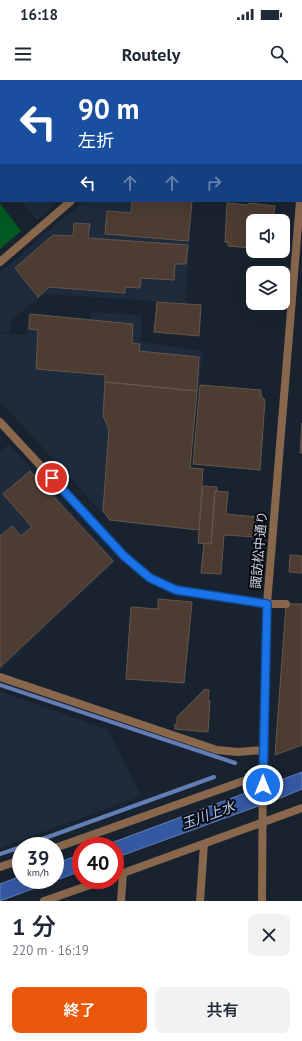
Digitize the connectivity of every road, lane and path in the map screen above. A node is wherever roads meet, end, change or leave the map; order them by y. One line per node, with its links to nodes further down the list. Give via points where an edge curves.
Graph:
1 (70, 202): 3 (street)
2 (300, 202): 5 (street, 諏訪松中通り)
3 (0, 262)
4 (0, 422): 5 (street, via 124,556 150,578 176,590)
5 (267, 604): 6 (street); 8 (street, 諏訪松中通り)
6 (286, 604)
7 (0, 678): 8 (street, via 217,750)
8 (262, 750): 9 (street, 諏訪松中通り)
9 (263, 774): 11 (street, 諏訪松中通り); 13 (street)
10 (302, 808): 11 (street)
11 (263, 823): 12 (street); 23 (street, 諏訪松中通り)
12 (204, 844): 16 (street); 22 (street)
13 (64, 845)
14 (12, 863): 15 (street)
15 (0, 867)
16 (124, 873)
17 (82, 889): 19 (street)
18 (120, 889): 21 (street)
19 (61, 898): 20 (street)
20 (44, 901)
21 (121, 901)
22 (200, 901)
23 (262, 901)

